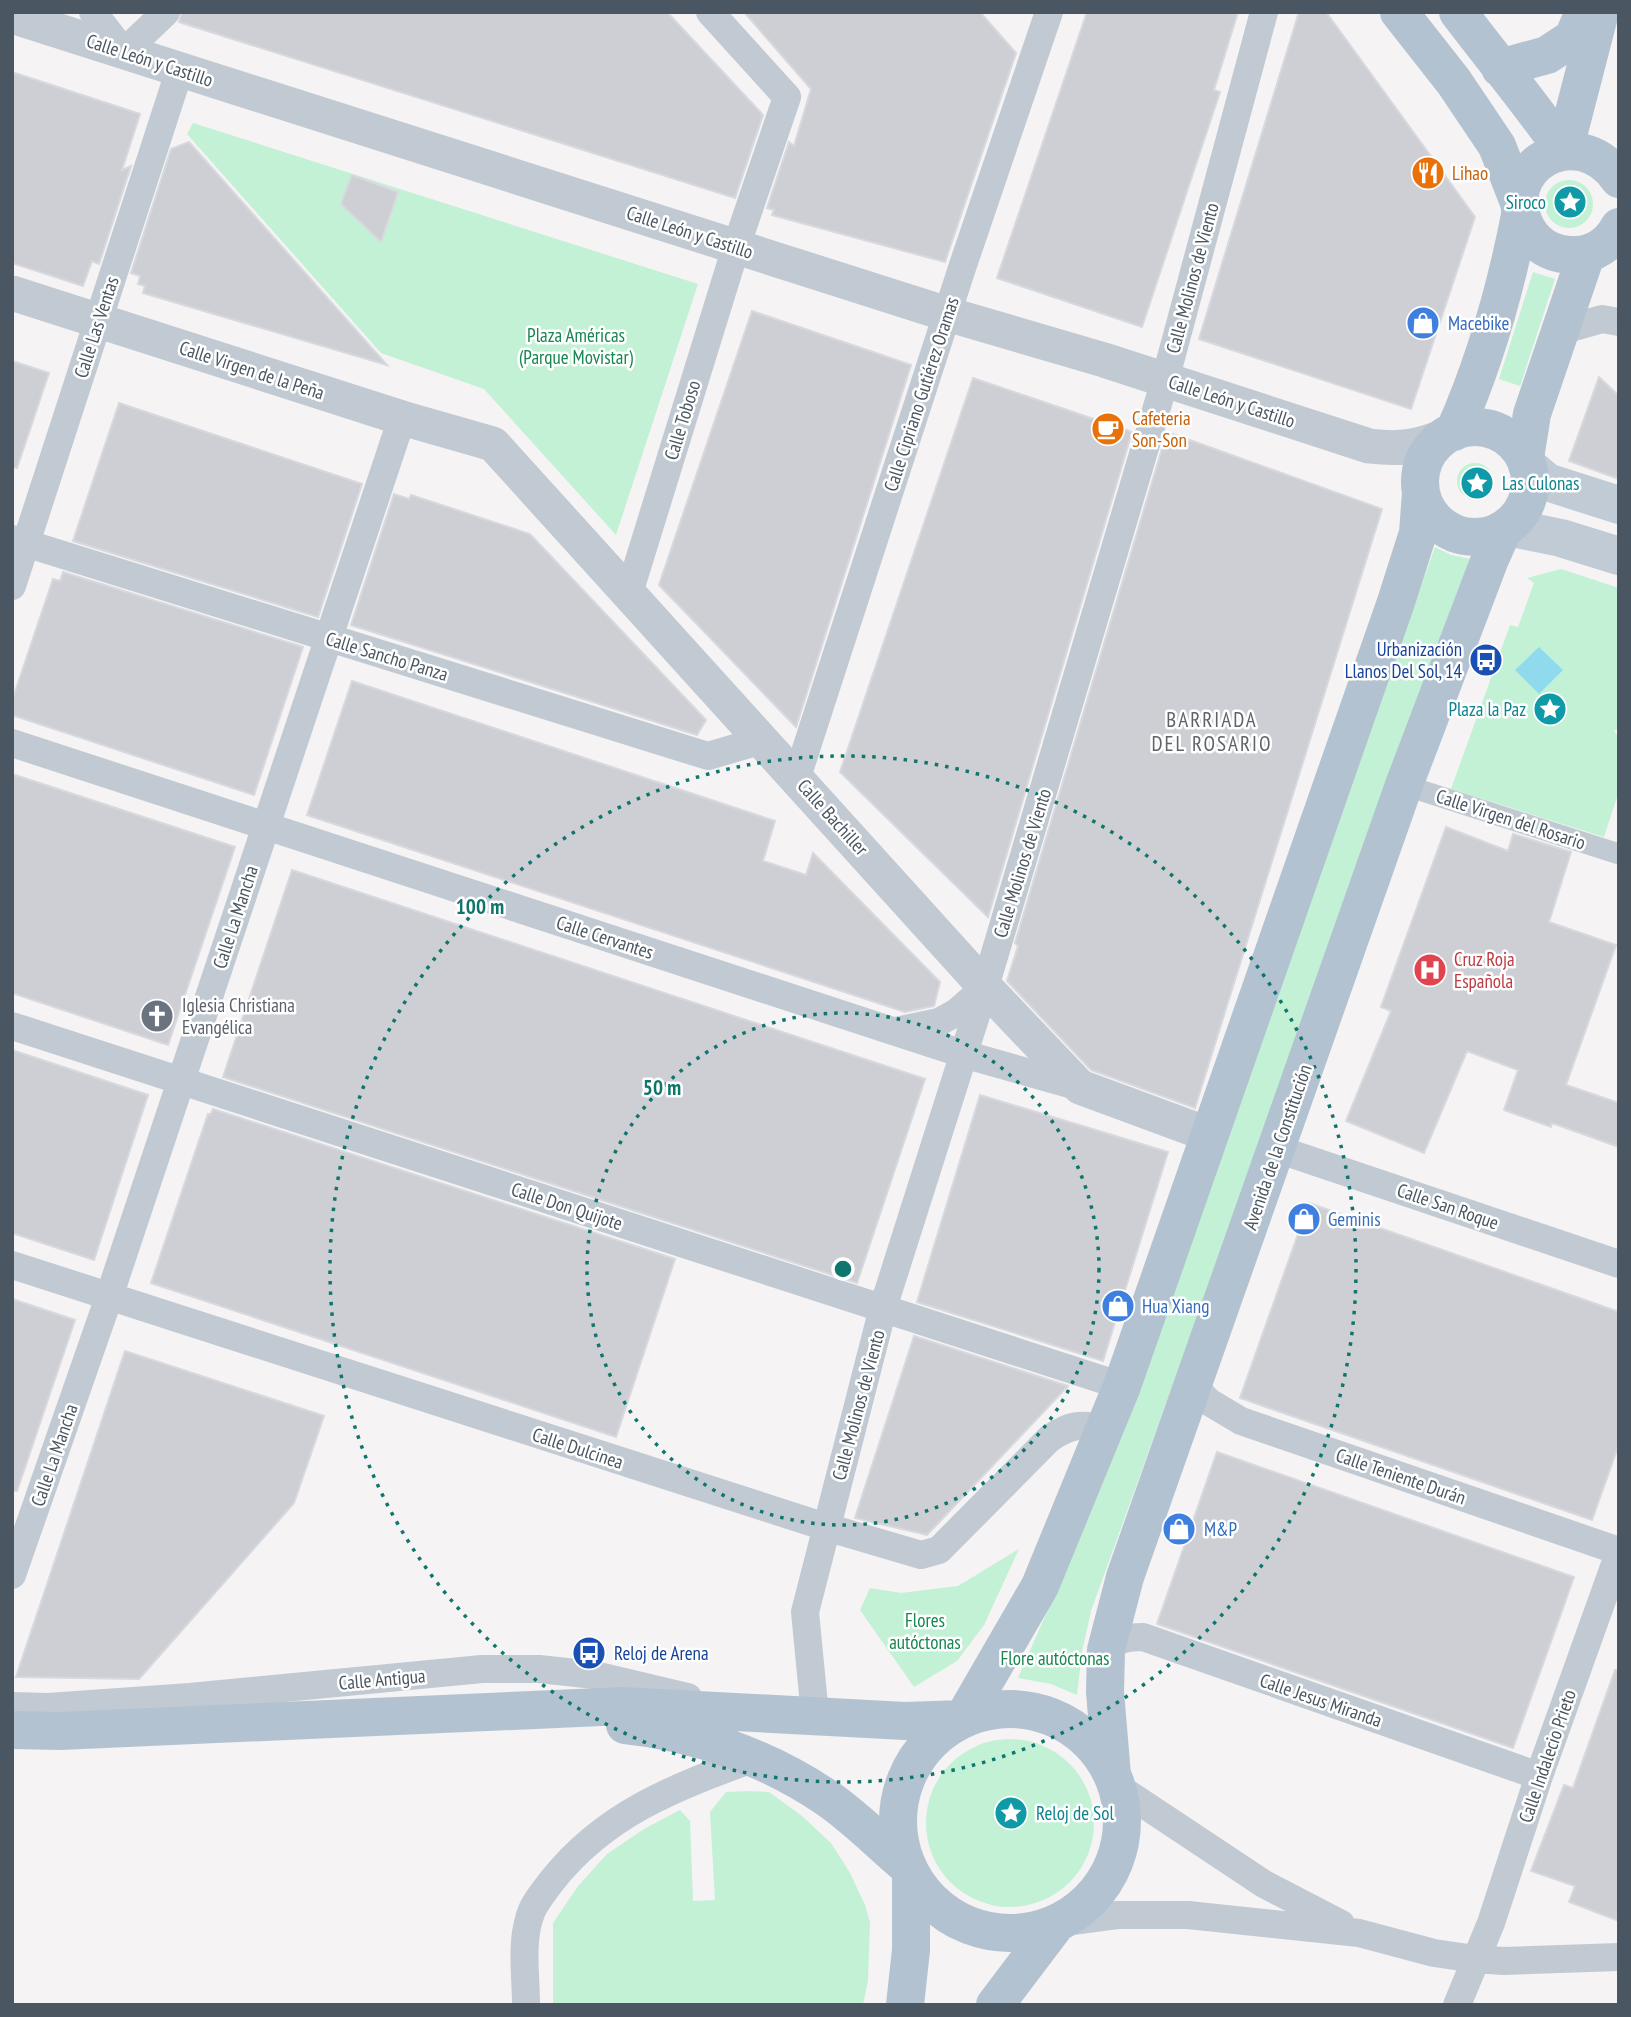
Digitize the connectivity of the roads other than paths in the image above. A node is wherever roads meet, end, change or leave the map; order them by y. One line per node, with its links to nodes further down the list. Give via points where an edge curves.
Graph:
1 (93, 12): 11 (street)
2 (166, 12): 11 (street)
3 (710, 12): 18 (street, Calle Toboso, via 787,97)
4 (1264, 12): 25 (street, Calle Molinos de Viento)
5 (1399, 12): 16 (main road, via 1497,146)
6 (1458, 12): 12 (main road)
7 (1584, 12): 12 (main road, via 1573,38 1546,55)
8 (1600, 12): 14 (main road)
9 (12, 16): 11 (street, Calle León y Castillo)
10 (1041, 18): 21 (street, Calle Cipriano Gutiérez Oramas)
11 (124, 52): 13 (street, Calle León y Castillo)
12 (1500, 68): 14 (main road)
13 (180, 69): 18 (street, Calle León y Castillo); 22 (street, Calle Las Ventas)
14 (1564, 151): 15 (main road, via 1588,152 1608,164); 16 (main road, via 1542,159 1525,177)
15 (1619, 179)
16 (1519, 207): 19 (main road, via 1534,240 1558,255); 27 (main road, via 1512,255 1488,336 1465,406)
17 (1619, 227): 19 (main road, via 1602,247)
18 (736, 247): 21 (street, Calle León y Castillo); 37 (street, Calle Toboso)
19 (1586, 255): 24 (main road)
20 (12, 293): 22 (street, Calle Virgen de la Peña)
21 (947, 314): 25 (street, Calle León y Castillo); 41 (street, Calle Cipriano Gutiérez Oramas)
22 (98, 320): 26 (street, Calle Virgen de la Peña); 34 (street, Calle Las Ventas)
23 (1619, 322): 24 (street, via 1602,319)
24 (1560, 331): 30 (main road, via 1532,414)
25 (1165, 380): 29 (street, Calle León y Castillo); 45 (street, Calle Molinos de Viento)
26 (402, 418): 28 (street, Calle Virgen de la Peña); 38 (street, Calle La Mancha)
27 (1449, 434): 29 (street, Calle León y Castillo, via 1418,447); 30 (main road, via 1472,427 1491,430 1506,437); 31 (main road, via 1426,457)
28 (493, 444): 37 (street, Calle Bachiller)
29 (1369, 446): 31 (street, Calle León y Castillo, via 1393,460)
30 (1526, 461): 32 (main road, via 1547,482); 33 (main road, via 1531,482 1528,499 1520,515)
31 (1421, 491): 33 (main road, via 1428,511 1457,534 1477,537); 51 (main road, via 1418,533 1396,602)
32 (1619, 505)
33 (1505, 528): 35 (main road, via 1561,538); 42 (main road, Avenida de la Constitución)
34 (19, 541): 36 (street, Calle Las Ventas); 38 (street, Calle Sancho Panza)
35 (1619, 556)
36 (12, 586)
37 (629, 593): 39 (street, Calle Bachiller)
38 (329, 638): 39 (street, Calle Sancho Panza, via 708,756); 43 (street, Calle La Mancha)
39 (763, 740): 41 (street, Calle Bachiller)
40 (12, 743): 43 (street, Calle Cervantes)
41 (797, 777): 45 (street, Calle Bachiller)
42 (1404, 785): 44 (street, Calle Virgen del Rosario); 52 (main road, Avenida de la Constitución)
43 (266, 825): 47 (street, Calle Cervantes); 49 (street, Calle La Mancha)
44 (1619, 854)
45 (985, 988): 47 (street, via 939,1021); 48 (street, Calle Molinos de Viento); 50 (street, Calle Bachiller)
46 (12, 1026): 49 (street, Calle Don Quijote)
47 (894, 1032): 48 (street, Calle Cervantes)
48 (963, 1055): 50 (street, Calle Cervantes); 56 (street, Calle Molinos de Viento)
49 (181, 1081): 55 (street, Calle La Mancha); 56 (street, Calle Don Quijote)
50 (1080, 1087): 51 (street, Calle Bachiller)
51 (1210, 1135): 57 (main road)
52 (1277, 1149): 53 (street, Calle San Roque); 58 (main road, Avenida de la Constitución)
53 (1619, 1264)
54 (12, 1265): 55 (street, Calle Dulcinea)
55 (109, 1297): 60 (street, Calle Dulcinea); 62 (street, Calle La Mancha)
56 (883, 1308): 57 (street, Calle Don Quijote); 60 (street, Calle Molinos de Viento)
57 (1122, 1386): 59 (main road)
58 (1193, 1386): 61 (street, Calle Teniente Durán, via 1241,1422); 63 (main road, Avenida de la Constitución, via 1125,1577)
59 (1105, 1428): 60 (street, Calle Dulcinea, via 1083,1424 1065,1428 1049,1439 939,1550 921,1555); 67 (main road, via 1040,1586)
60 (826, 1527): 66 (street, Calle Molinos de Viento, via 805,1612)
61 (1619, 1552): 71 (street, Calle Indalecio Prieto)
62 (12, 1575)
63 (1106, 1650): 71 (street, Calle Jesus Miranda, via 1116,1640 1143,1637); 72 (main road, Avenida de la Constitución, via 1105,1692)
64 (12, 1706): 65 (street, Calle Antigua, via 190,1697 482,1669 539,1669 595,1675)
65 (749, 1711): 66 (main road); 68 (main road, via 564,1707)
66 (815, 1715): 67 (main road, via 905,1721)
67 (963, 1718): 72 (main road, via 1004,1708 1042,1713 1075,1729 1099,1753); 73 (main road, via 921,1751 904,1782 897,1817)
68 (12, 1730)
69 (12, 1748): 70 (main road, via 565,1723 669,1732)
70 (755, 1758): 73 (main road, via 828,1798); 78 (street, via 675,1787 644,1804 568,1861 529,1917)
71 (1539, 1776): 77 (street, Calle Indalecio Prieto)
72 (1115, 1781): 74 (main road, via 1123,1822 1118,1853 1106,1881 1084,1905); 75 (street, via 1264,1884)
73 (908, 1870): 74 (main road, via 928,1899 951,1917 984,1930 1018,1933); 79 (main road, via 911,1950)
74 (1057, 1923): 75 (street, via 1117,1915 1188,1914); 80 (main road)
75 (1359, 1933): 77 (street)
76 (1619, 1957): 77 (street)
77 (1475, 1959): 81 (street, Calle Indalecio Prieto)
78 (526, 2005)
79 (905, 2005)
80 (995, 2005)
81 (1457, 2005)

